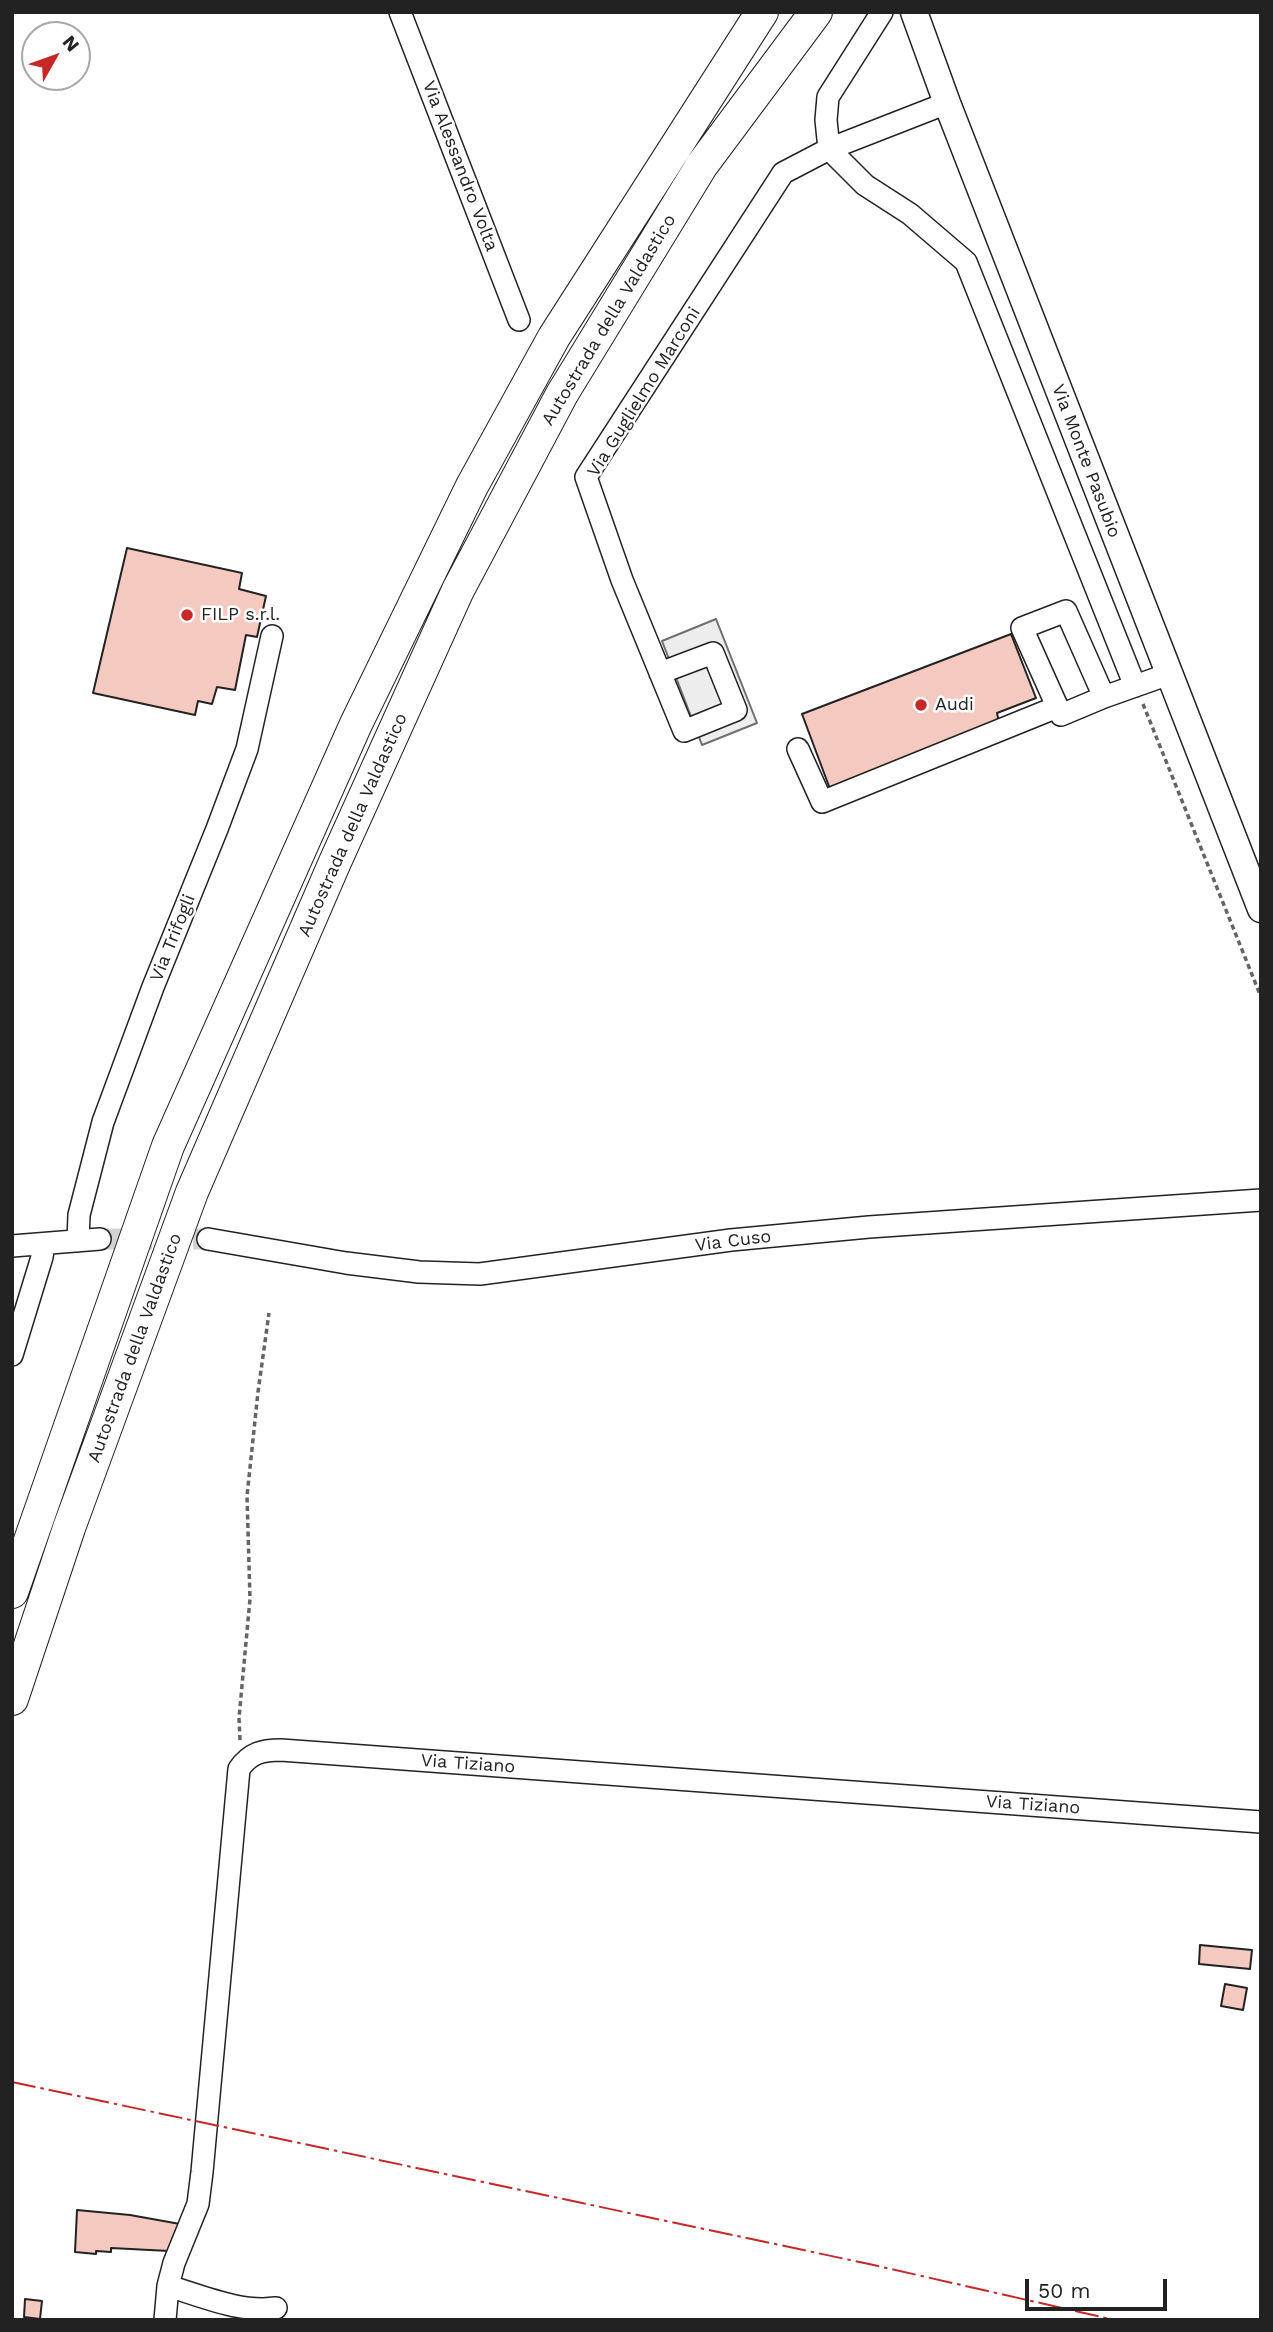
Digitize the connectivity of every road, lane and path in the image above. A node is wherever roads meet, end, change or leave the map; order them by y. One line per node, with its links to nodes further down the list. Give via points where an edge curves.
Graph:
1 (400, 12): 8 (street, Via Alessandro Volta)
2 (762, 12): 26 (highway, Autostrada della Valdastico, via 554,337 472,486 356,724 168,1146)
3 (816, 12): 27 (highway, Autostrada della Valdastico, via 702,166 562,394 458,590 192,1192)
4 (882, 12): 7 (street, via 828,97)
5 (914, 12): 6 (main road, Via Monte Pasubio)
6 (947, 103): 7 (street, Via Guglielmo Marconi); 11 (main road, Via Monte Pasubio)
7 (829, 149): 10 (street, Via Guglielmo Marconi, via 783,173 586,477); 12 (street, Via Monte Pasubio, via 865,185 910,214 966,262)
8 (519, 320)
9 (272, 636): 21 (street, Via Trifogli, via 247,749 103,1122 79,1215)
10 (660, 673)
11 (1169, 674): 12 (street); 16 (main road, Via Monte Pasubio)
12 (1135, 686): 13 (street); 17 (path)
13 (1104, 697): 14 (street, via 1060,715); 14 (street, via 1066,611 1022,628)
14 (1057, 707): 15 (street, via 822,802)
15 (798, 748)
16 (1261, 909)
17 (1261, 998)
18 (1261, 1200): 20 (street, Via Cuso, via 731,1240 480,1274 346,1263)
19 (100, 1239): 21 (street)
20 (208, 1239)
21 (78, 1241): 22 (street)
22 (44, 1244): 23 (street); 25 (street)
23 (12, 1246)
24 (269, 1313): 28 (path, via 247,1496 250,1598 238,1735)
25 (12, 1354)
26 (12, 1592)
27 (12, 1699)
28 (248, 1757): 29 (street, Via Tiziano, via 281,1750); 30 (street, via 239,1769 235,1794 198,2204)
29 (1261, 1822)
30 (168, 2286): 31 (street, via 244,2307); 32 (street)
31 (276, 2308)
32 (165, 2320)

